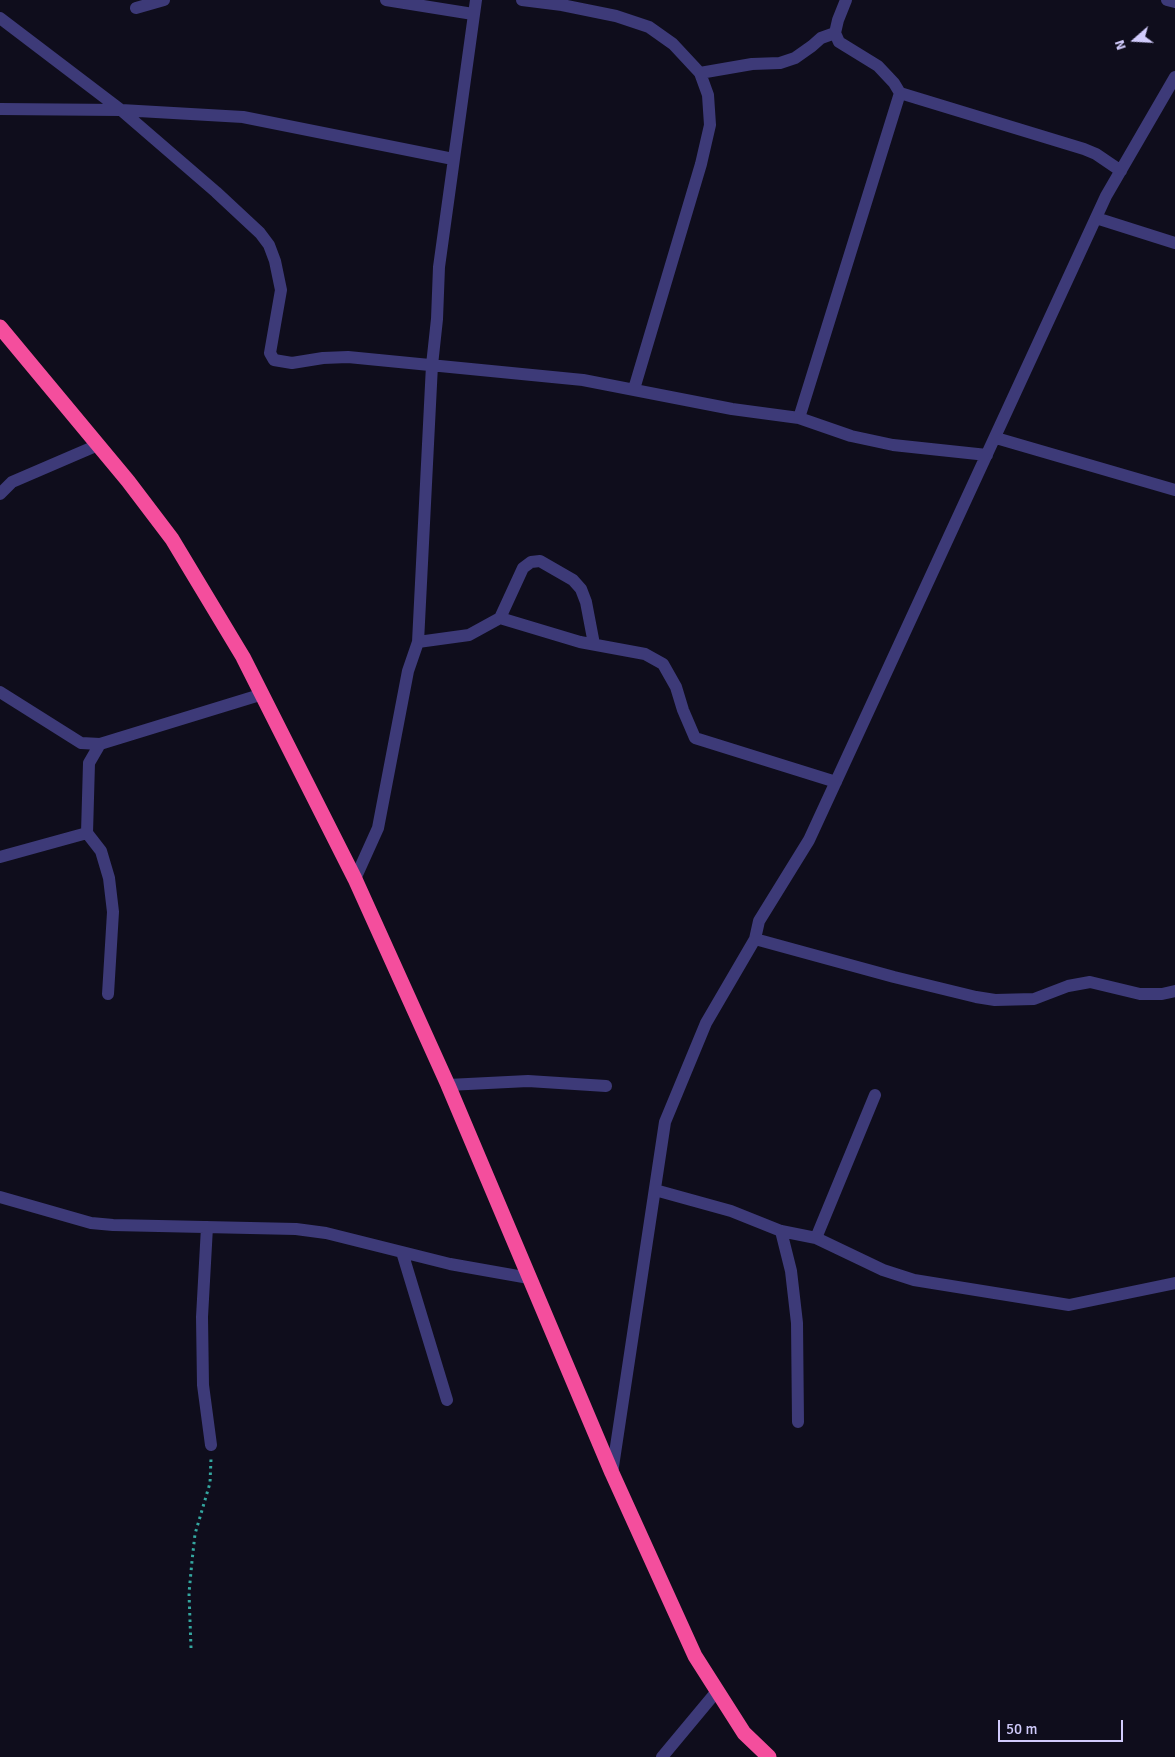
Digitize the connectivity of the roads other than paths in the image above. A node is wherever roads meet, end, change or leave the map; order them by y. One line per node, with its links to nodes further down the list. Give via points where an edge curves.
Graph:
1 (164, 0): 8 (street)
2 (386, 0): 9 (street)
3 (476, 0): 9 (street)
4 (522, 0): 12 (street, via 616,16 649,27 673,44)
5 (846, 0): 11 (street)
6 (1167, 0): 7 (street)
7 (1175, 2)
8 (136, 8)
9 (473, 14): 17 (street)
10 (0, 18): 16 (street)
11 (835, 33): 12 (street, via 821,38 795,58 780,63); 14 (street, via 839,42 878,66)
12 (700, 73): 23 (street, via 708,95 710,125)
13 (1175, 77): 18 (street)
14 (900, 93): 18 (street, via 1084,148); 24 (street)
15 (0, 109): 16 (street)
16 (121, 110): 17 (street, via 243,118); 22 (street, via 216,192 269,245 281,290 270,352 274,360 292,363 348,357)
17 (453, 159): 22 (street, via 439,267 438,319)
18 (1121, 171): 19 (street)
19 (1096, 218): 20 (street); 25 (street)
20 (1175, 243)
21 (0, 327): 26 (highway)
22 (432, 365): 23 (street, via 583,380); 31 (street)
23 (634, 390): 24 (street)
24 (799, 418): 27 (street, via 851,436 893,445)
25 (996, 438): 27 (street); 28 (street)
26 (98, 446): 29 (street, via 12,482); 34 (highway, via 172,539)
27 (987, 455): 38 (street)
28 (1175, 490)
29 (0, 494)
30 (500, 618): 31 (street, via 469,635); 32 (street); 32 (street, via 523,568 531,562 540,561 573,580 581,589)
31 (418, 642): 41 (street, via 408,671 378,828)
32 (594, 644): 38 (street, via 645,654 664,664 695,738)
33 (0, 692): 35 (street)
34 (263, 694): 36 (street); 41 (highway)
35 (81, 743): 36 (street); 37 (street)
36 (100, 744): 37 (street)
37 (89, 763): 39 (street)
38 (836, 782): 42 (street, via 808,840 760,921)
39 (87, 833): 40 (street); 44 (street, via 101,851 109,878 112,912)
40 (0, 857)
41 (356, 879): 45 (highway)
42 (755, 940): 43 (street, via 995,1000 1034,998 1090,982 1140,994); 48 (street, via 706,1023 665,1122)
43 (1175, 991)
44 (108, 994)
45 (448, 1085): 46 (street, via 528,1081); 54 (highway)
46 (606, 1086)
47 (875, 1095): 52 (street)
48 (655, 1190): 51 (street, via 731,1211); 59 (street)
49 (0, 1197): 50 (street, via 91,1222)
50 (207, 1227): 53 (street, via 296,1229); 58 (street, via 202,1317 203,1384)
51 (781, 1231): 52 (street); 57 (street, via 791,1271 797,1323)
52 (816, 1238): 55 (street, via 883,1270 914,1280 1068,1305)
53 (402, 1252): 54 (street); 56 (street)
54 (529, 1278): 59 (highway)
55 (1175, 1283)
56 (447, 1400)
57 (798, 1422)
58 (211, 1445)
59 (612, 1473): 60 (highway, via 695,1656)
60 (717, 1691): 61 (street); 62 (highway, via 744,1732)
61 (662, 1757)
62 (769, 1757)

